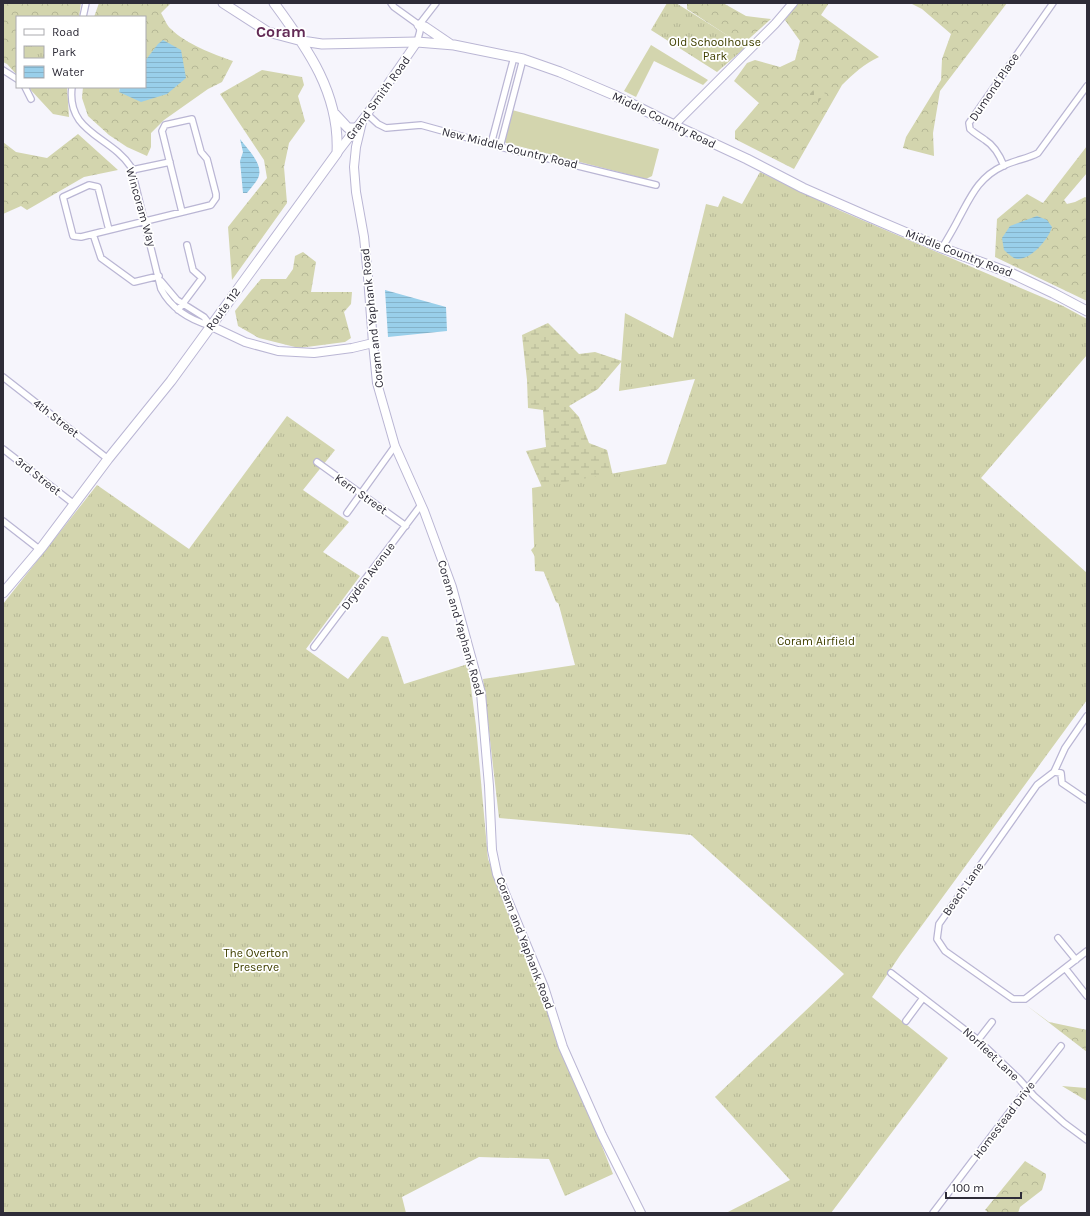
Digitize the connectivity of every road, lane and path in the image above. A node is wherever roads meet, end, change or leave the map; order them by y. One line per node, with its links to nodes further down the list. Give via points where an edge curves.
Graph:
1 (86, 3): 8 (street)
2 (223, 3): 10 (main road, Middle Country Road, via 268,32)
3 (274, 3): 10 (main road)
4 (436, 3): 9 (street)
5 (793, 3): 24 (main road)
6 (1053, 3): 29 (street, Dumond Place, via 969,123 970,129 996,150)
7 (393, 5): 9 (street)
8 (83, 16)
9 (419, 25): 11 (street); 12 (main road)
10 (302, 42): 11 (main road, Middle Country Road); 21 (main road, via 318,71)
11 (417, 42): 12 (main road, Middle Country Road); 22 (main road, Grand Smith Road)
12 (451, 44): 13 (main road, Middle Country Road)
13 (514, 57): 14 (main road, Middle Country Road); 25 (street)
14 (524, 60): 24 (main road, Middle Country Road, via 590,84); 26 (street)
15 (3, 70): 16 (street)
16 (16, 78)
17 (1087, 86): 29 (street, via 1038,153)
18 (26, 88): 20 (street)
19 (72, 88): 30 (street, Wincoram Way, via 72,103 76,117 82,125 126,159)
20 (31, 99)
21 (334, 113): 23 (main road, via 348,128); 27 (main road)
22 (367, 114): 23 (main road, Grand Smith Road); 25 (street, New Middle Country Road, via 386,128 421,125)
23 (360, 124): 27 (main road, Grand Smith Road); 43 (main road, Coram and Yaphank Road, via 354,167 370,290)
24 (674, 125): 37 (main road, Middle Country Road, via 803,188)
25 (491, 144): 26 (street, New Middle Country Road)
26 (500, 147): 31 (street, New Middle Country Road)
27 (337, 153): 42 (main road, Route 112)
28 (170, 162): 30 (street); 32 (street); 32 (street, via 162,131 165,125 192,119 201,152 207,159 216,198 212,205)
29 (1004, 166): 37 (street, via 987,176 969,197)
30 (132, 170): 33 (street, Wincoram Way)
31 (656, 185)
32 (182, 212): 33 (street)
33 (145, 221): 34 (street); 38 (street, Wincoram Way)
34 (109, 230): 35 (street); 35 (street, via 98,187 89,185 62,196 73,236)
35 (93, 234): 38 (street, via 101,258 134,282)
36 (187, 245): 39 (street, via 193,270 202,278)
37 (942, 248): 41 (main road, Middle Country Road, via 1013,274)
38 (160, 278): 39 (street, Wincoram Way); 40 (street, Wincoram Way, via 166,298)
39 (182, 304): 40 (street); 42 (street, Wincoram Way, via 204,317)
40 (178, 310): 42 (street, Wincoram Way, via 200,323)
41 (1087, 311)
42 (211, 326): 43 (main road, via 245,342 278,351 314,353 352,348); 47 (main road, Route 112, via 171,381)
43 (373, 342): 45 (main road, Coram and Yaphank Road, via 377,383)
44 (3, 377): 47 (street, 4th Street)
45 (395, 446): 49 (street); 51 (main road, Coram and Yaphank Road)
46 (3, 449): 50 (street, 3rd Street)
47 (108, 459): 50 (main road, Route 112)
48 (317, 462): 49 (street, Kern Street)
49 (361, 494): 52 (street); 54 (street, Kern Street)
50 (74, 504): 55 (main road, Route 112)
51 (421, 505): 54 (street, Dryden Avenue); 74 (main road, Coram and Yaphank Road, via 452,587 481,693 492,850 497,874 544,987 565,1053)
52 (346, 513)
53 (3, 521): 55 (street)
54 (406, 526): 57 (street, Dryden Avenue)
55 (39, 549): 56 (main road, Route 112)
56 (3, 593)
57 (314, 647)
58 (1087, 716): 59 (street, Beach Lane, via 1065,748)
59 (1054, 772): 60 (street, via 1061,773 1062,783); 64 (street, Beach Lane, via 1037,785 997,840 939,924 937,939 945,951 1013,999 1025,999)
60 (1087, 800)
61 (1058, 938): 63 (street)
62 (1087, 951): 63 (street, Beach Lane)
63 (1076, 960): 64 (street, Beach Lane)
64 (1065, 968): 66 (street)
65 (891, 973): 67 (street, Norfleet Lane)
66 (1087, 996)
67 (923, 998): 68 (street); 70 (street, Norfleet Lane)
68 (906, 1022)
69 (992, 1022): 70 (street)
70 (978, 1040): 72 (street, Norfleet Lane)
71 (1061, 1046): 72 (street, Homestead Drive)
72 (1027, 1089): 73 (street, Norfleet Lane); 75 (street, Homestead Drive)
73 (1087, 1140)
74 (641, 1213)
75 (933, 1213)

